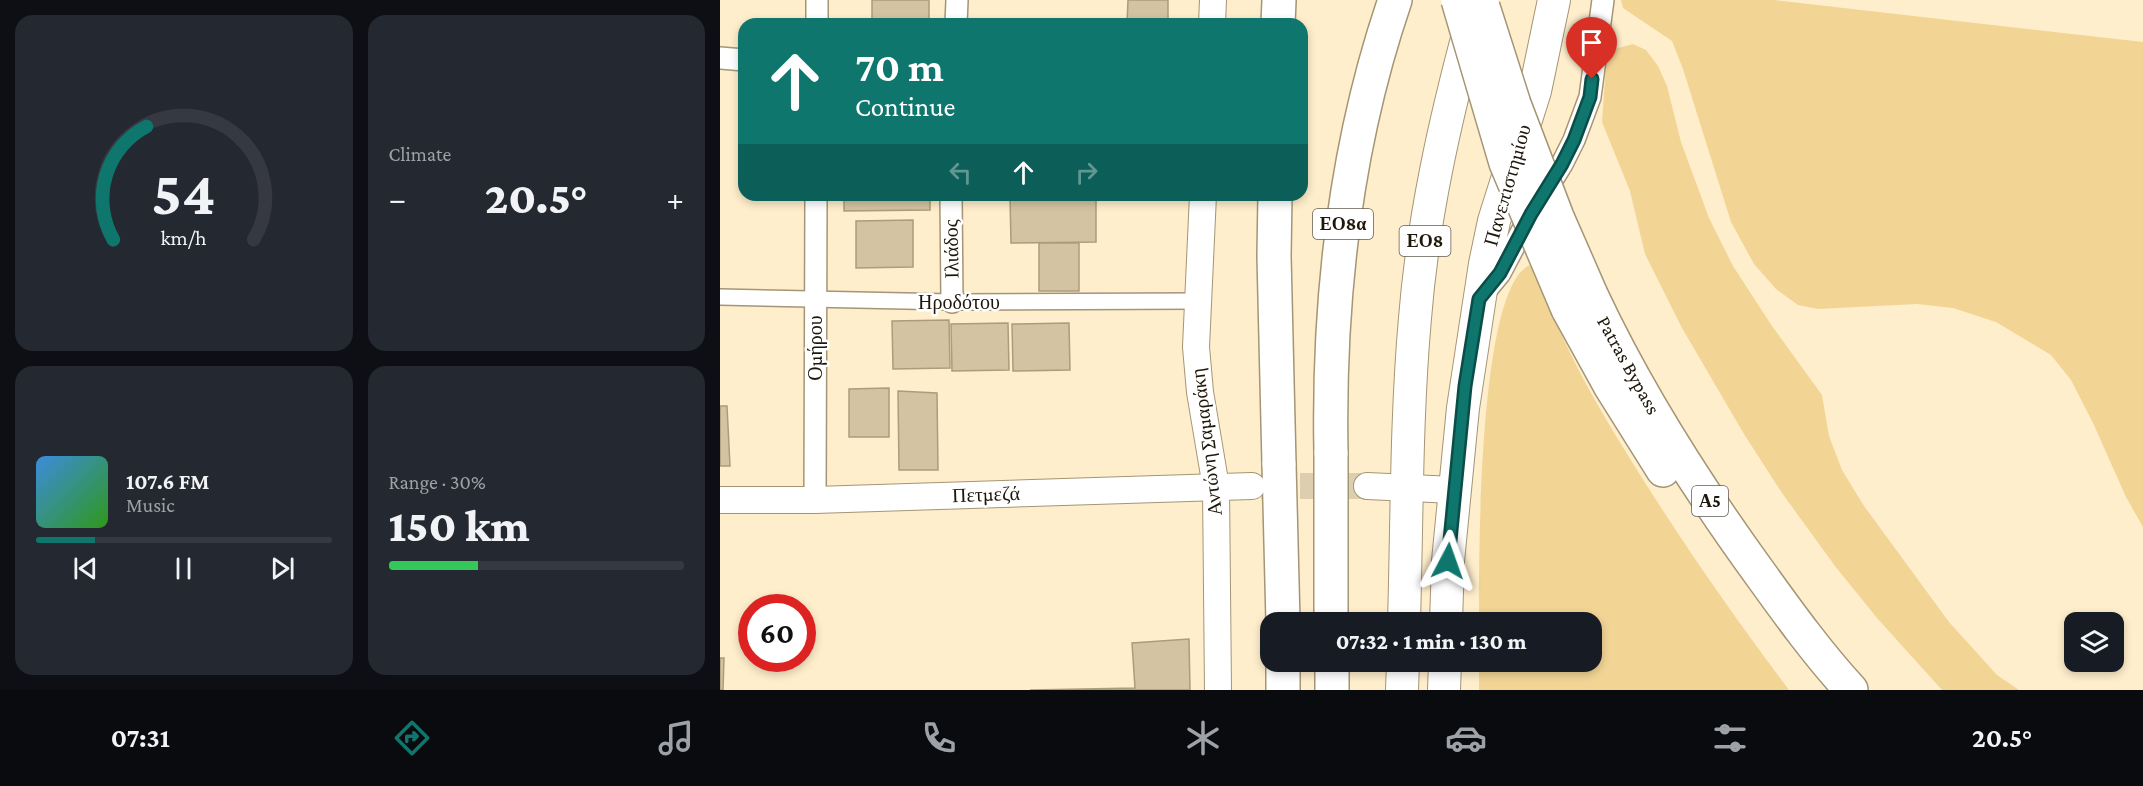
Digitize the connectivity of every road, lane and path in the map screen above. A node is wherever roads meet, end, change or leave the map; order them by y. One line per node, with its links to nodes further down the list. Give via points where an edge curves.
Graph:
1 (818, 0): 10 (street)
2 (957, 0): 11 (street)
3 (1213, 0): 12 (street)
4 (1279, 0): 13 (highway)
5 (1395, 0): 34 (highway, ΕΟ8α, via 1358,133 1341,232 1332,330)
6 (1458, 0): 25 (highway, Patras Bypass / Α5, bridge, via 1506,163)
7 (1480, 0): 25 (highway, Patras Bypass / Α5, bridge, via 1557,217); 29 (main road, ΕΟ8, via 1450,104 1419,278 1409,396)
8 (1554, 0): 22 (main road, Πανεπιστημίου, via 1535,91 1494,220)
9 (1603, 0): 22 (street, via 1590,97 1574,140 1500,273)
10 (818, 18)
11 (957, 18)
12 (1212, 18)
13 (1278, 18)
14 (720, 58): 15 (street)
15 (738, 60)
16 (816, 201): 21 (street, Ομήρου)
17 (951, 201): 24 (street, Ιλιάδος)
18 (1203, 201): 23 (street, Αντώνη Σαμαράκη)
19 (1275, 201): 33 (highway)
20 (720, 297): 21 (street, Ηροδότου)
21 (814, 299): 24 (street, Ηροδότου); 32 (street, Ομήρου)
22 (1479, 299): 30 (main road, Πανεπιστημίου)
23 (1197, 301): 24 (street, Ηροδότου); 28 (street, Αντώνη Σαμαράκη, via 1197,372)
24 (952, 302)
25 (1580, 303): 46 (highway, Patras Bypass / Α5, via 1611,387 1735,578); 47 (highway, Patras Bypass / Α5, via 1639,386 1730,532)
26 (1252, 486): 28 (street, Πετμεζά)
27 (1367, 486): 29 (street)
28 (1216, 487): 32 (street, Πετμεζά); 41 (street, Αντώνη Σαμαράκη)
29 (1407, 488): 30 (street); 35 (main road, ΕΟ8)
30 (1454, 490): 36 (main road, Πανεπιστημίου)
31 (720, 500): 32 (street, Πετμεζά)
32 (815, 500)
33 (1283, 612)
34 (1332, 612)
35 (1404, 612)
36 (1447, 612)
37 (1283, 672): 42 (highway)
38 (1332, 672): 43 (highway)
39 (1403, 672): 44 (main road)
40 (1445, 672): 45 (main road)
41 (1218, 690)
42 (1283, 690)
43 (1332, 690)
44 (1402, 690)
45 (1444, 690)
46 (1821, 690)
47 (1851, 690)

